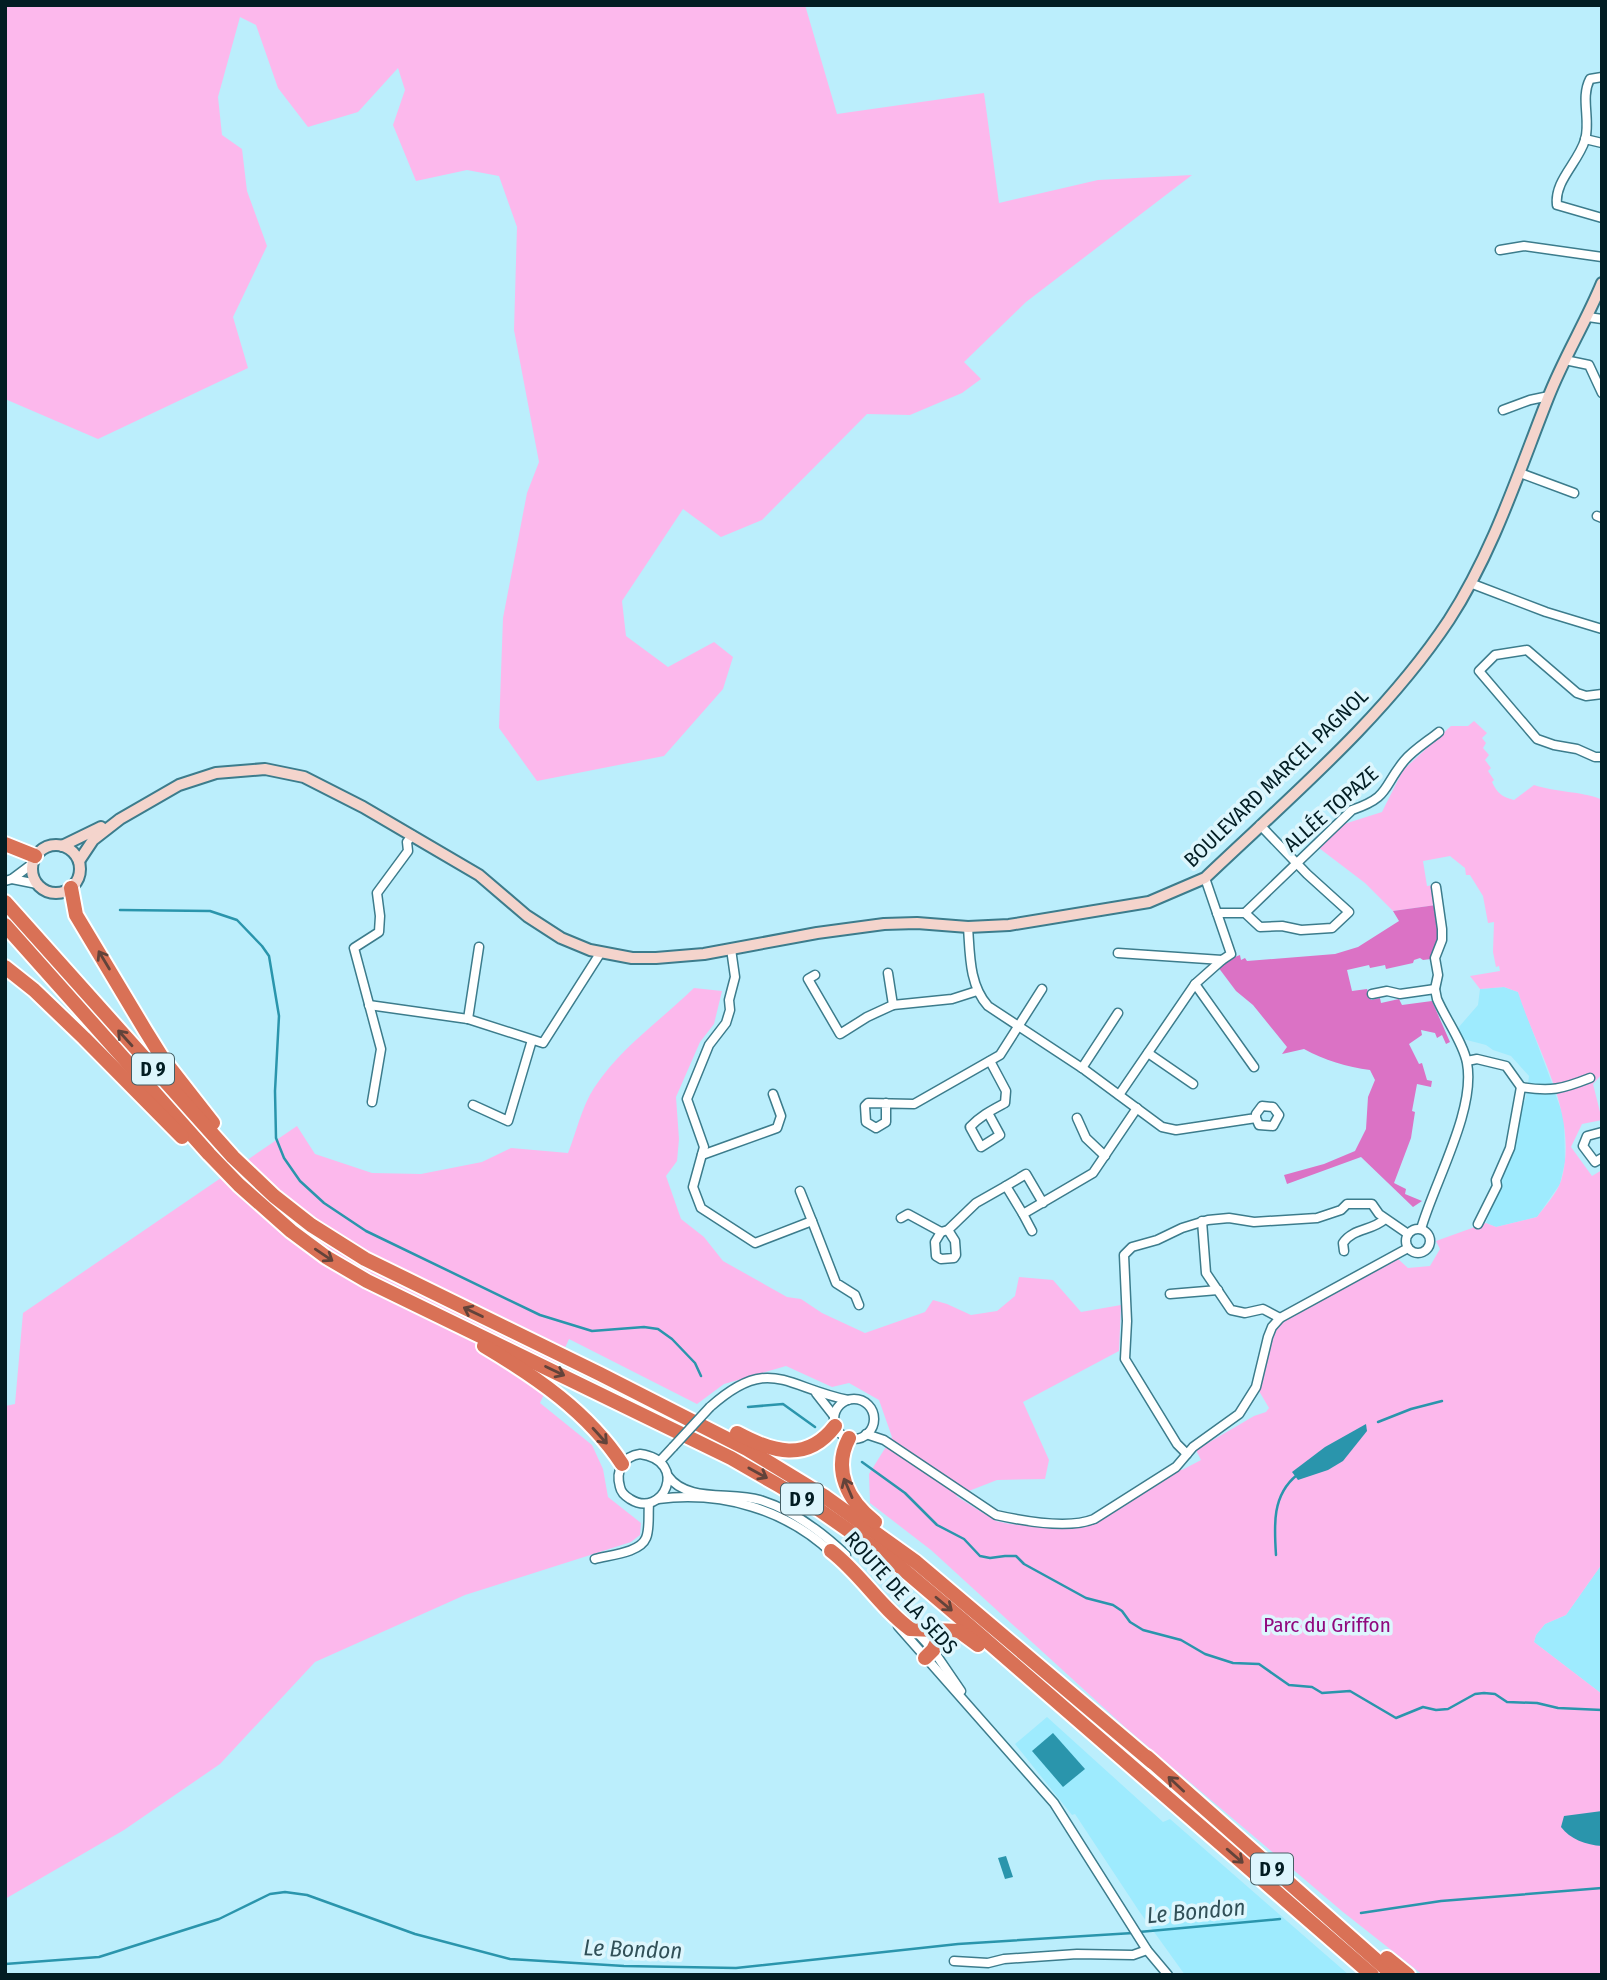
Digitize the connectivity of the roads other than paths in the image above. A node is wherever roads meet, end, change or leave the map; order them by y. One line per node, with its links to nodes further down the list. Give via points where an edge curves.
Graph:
1 (1602, 77): 2 (street, via 1590,79 1586,88)
2 (1585, 139): 3 (street); 4 (street, via 1556,194 1557,205)
3 (1602, 143)
4 (1602, 218)
5 (1500, 250): 6 (street, via 1524,246)
6 (1602, 257)
7 (1602, 283): 8 (street, BOULEVARD MARCEL PAGNOL)
8 (1588, 317): 9 (street); 10 (street, BOULEVARD MARCEL PAGNOL)
9 (1602, 319)
10 (1565, 360): 11 (street, via 1589,365); 12 (street, BOULEVARD MARCEL PAGNOL)
11 (1602, 393)
12 (1549, 396): 13 (street); 14 (street, BOULEVARD MARCEL PAGNOL)
13 (1503, 410)
14 (1520, 473): 15 (street); 16 (street, BOULEVARD MARCEL PAGNOL)
15 (1574, 493)
16 (1470, 583): 17 (street); 22 (street, BOULEVARD MARCEL PAGNOL, via 1415,666)
17 (1602, 629)
18 (1602, 694): 20 (street, via 1577,693 1527,650 1494,655 1479,671 1537,738)
19 (1439, 732): 30 (street, ALLÉE TOPAZE, via 1404,761 1387,790 1370,804 1352,810)
20 (1602, 757)
21 (120, 819): 23 (street, BOULEVARD MARCEL PAGNOL, via 191,779 265,769 319,783); 26 (street, BOULEVARD MARCEL PAGNOL); 29 (street, BOULEVARD MARCEL PAGNOL, via 93,839)
22 (1261, 825): 30 (street); 31 (street, BOULEVARD MARCEL PAGNOL)
23 (412, 835): 24 (street, BOULEVARD MARCEL PAGNOL); 27 (street)
24 (423, 842): 27 (street); 43 (street, BOULEVARD MARCEL PAGNOL, via 479,875 538,924)
25 (5, 844): 28 (highway)
26 (62, 846): 28 (street, via 46,846); 29 (street)
27 (408, 851): 54 (street, via 377,893 379,932 354,948)
28 (33, 860): 32 (street); 33 (street)
29 (79, 861): 35 (street, via 79,876)
30 (1296, 862): 38 (street, ALLÉE TOPAZE); 38 (street, via 1349,912 1332,928 1301,930 1260,927)
31 (1205, 877): 37 (street); 40 (street, BOULEVARD MARCEL PAGNOL, via 1149,902 1009,925)
32 (8, 880): 33 (street)
33 (37, 884): 35 (street, via 57,893)
34 (1436, 887): 51 (street, via 1442,940 1435,958)
35 (71, 888): 91 (highway, one-way to 35, via 227,1140 163,1059 76,915)
36 (5, 902): 91 (highway, D 9, one-way to 36, via 233,1157)
37 (1217, 913): 38 (street); 45 (street, via 1231,954)
38 (1245, 913)
39 (5, 926): 84 (highway, D 9, via 209,1154)
40 (968, 927): 42 (street, BOULEVARD MARCEL PAGNOL, via 884,924); 52 (street)
41 (479, 947): 57 (street)
42 (731, 949): 43 (street, BOULEVARD MARCEL PAGNOL, via 656,958); 78 (street, via 735,976 730,1010 709,1045 687,1099 704,1147)
43 (601, 952): 59 (street, via 544,1043)
44 (1118, 953): 45 (street)
45 (1222, 960): 49 (street)
46 (5, 967): 84 (highway, via 84,1038 204,1159)
47 (888, 973): 55 (street)
48 (815, 975): 55 (street, via 808,979 840,1034)
49 (1195, 984): 60 (street); 63 (street)
50 (1042, 989): 58 (street)
51 (1435, 989): 53 (street); 62 (street)
52 (977, 991): 55 (street, via 952,999); 58 (street, via 988,1006)
53 (1372, 994)
54 (369, 1005): 57 (street); 70 (street, via 381,1049)
55 (893, 1005)
56 (1118, 1013): 64 (street)
57 (468, 1019): 59 (street)
58 (1018, 1027): 61 (street, via 1000,1055); 64 (street)
59 (532, 1040): 72 (street, via 508,1121)
60 (1148, 1053): 66 (street); 69 (street)
61 (990, 1061): 71 (street, via 915,1104); 74 (street, via 1006,1091 1005,1103)
62 (1467, 1061): 67 (street, via 1506,1066); 92 (street, via 1454,1141)
63 (1254, 1067)
64 (1082, 1068): 69 (street)
65 (1590, 1078): 67 (street, via 1546,1091)
66 (1193, 1084)
67 (1521, 1087): 90 (street, via 1510,1148)
68 (773, 1094): 78 (street, via 781,1116 777,1128)
69 (1119, 1095): 73 (street)
70 (372, 1102)
71 (886, 1103)
72 (473, 1105)
73 (1138, 1108): 76 (street, via 1169,1129); 79 (street)
74 (988, 1113)
75 (1077, 1118): 79 (street, via 1086,1138)
76 (1256, 1118)
77 (1602, 1132): 80 (street, via 1587,1136 1583,1146 1595,1163)
78 (702, 1155): 88 (street, via 693,1187 701,1208 755,1243)
79 (1105, 1156): 83 (street, via 1093,1173)
80 (1602, 1158)
81 (1006, 1185): 83 (street, via 1026,1174); 85 (street); 86 (street, via 976,1203 945,1231 908,1214)
82 (800, 1191): 88 (street)
83 (1043, 1203): 85 (street)
84 (271, 1213): 99 (highway, D 9, one-way to 99, via 326,1257)
85 (1023, 1214): 93 (street)
86 (901, 1218)
87 (1385, 1219): 89 (street, via 1372,1204 1361,1203 1317,1218); 94 (street); 96 (street, via 1350,1235 1343,1243)
88 (812, 1221): 100 (street, via 836,1283 855,1295)
89 (1202, 1221): 97 (street, via 1206,1273); 110 (street, via 1132,1247 1124,1255 1125,1359)
90 (1478, 1224)
91 (311, 1225): 102 (highway, D 9, one-way to 91, via 365,1259)
92 (1421, 1229): 94 (street); 95 (street, via 1430,1239 1427,1249 1417,1253)
93 (1032, 1231)
94 (1408, 1234): 95 (street)
95 (1408, 1248): 101 (street)
96 (1344, 1251)
97 (1218, 1290): 98 (street); 101 (street, via 1231,1310 1263,1309)
98 (1170, 1294)
99 (405, 1299): 112 (highway, one-way to 112, via 562,1398); 122 (highway, D 9, one-way to 122, via 731,1458 818,1509 898,1565)
100 (859, 1305)
101 (1280, 1318): 110 (street, via 1268,1337 1251,1398 1239,1414)
102 (600, 1374): 106 (highway, via 780,1452 813,1446 828,1436); 121 (highway, D 9, via 747,1449 824,1496 916,1562)
103 (814, 1391): 104 (street); 106 (street); 111 (street, bridge, via 783,1378 753,1379 730,1389)
104 (848, 1400): 105 (street, via 865,1403); 106 (street, via 838,1407)
105 (873, 1419): 107 (street); 109 (street)
106 (835, 1421): 108 (street, via 839,1432)
107 (866, 1434): 108 (street); 109 (street)
108 (849, 1438): 121 (highway, one-way to 108, via 1055,1671 863,1512 844,1481 842,1451)
109 (884, 1440): 110 (street, via 996,1515 1031,1521 1083,1523 1094,1519 1176,1466)
110 (1187, 1454)
111 (660, 1461): 112 (street, via 640,1454); 113 (street)
112 (622, 1464): 115 (street, via 620,1487 625,1496)
113 (668, 1476): 114 (street); 118 (street, ROUTE DE LA SEDS, via 681,1490 759,1499 786,1511 835,1545)
114 (658, 1499): 115 (street); 116 (street, ROUTE DE LA SEDS, via 709,1499 757,1507 782,1516)
115 (649, 1504): 117 (street, via 648,1536 643,1543)
116 (831, 1551): 118 (highway, via 902,1624); 120 (street, ROUTE DE LA SEDS)
117 (595, 1559)
118 (915, 1630): 119 (highway); 120 (street, ROUTE DE LA SEDS)
119 (942, 1632): 120 (highway); 122 (highway, via 966,1634)
120 (929, 1654): 125 (street, ROUTE DE LA SEDS, via 1054,1803)
121 (1152, 1762): 123 (highway, D 9, one-way to 121)
122 (1146, 1779): 124 (highway, D 9, one-way to 124)
123 (1199, 1805): 130 (highway, D 9); 131 (highway)
124 (1296, 1909): 128 (highway); 129 (highway, D 9)
125 (1145, 1946): 126 (street, via 1133,1955); 127 (street, ROUTE DE LA SEDS)
126 (954, 1961)
127 (1168, 1975)
128 (1365, 1975)
129 (1372, 1975)
130 (1393, 1975)
131 (1408, 1975)

